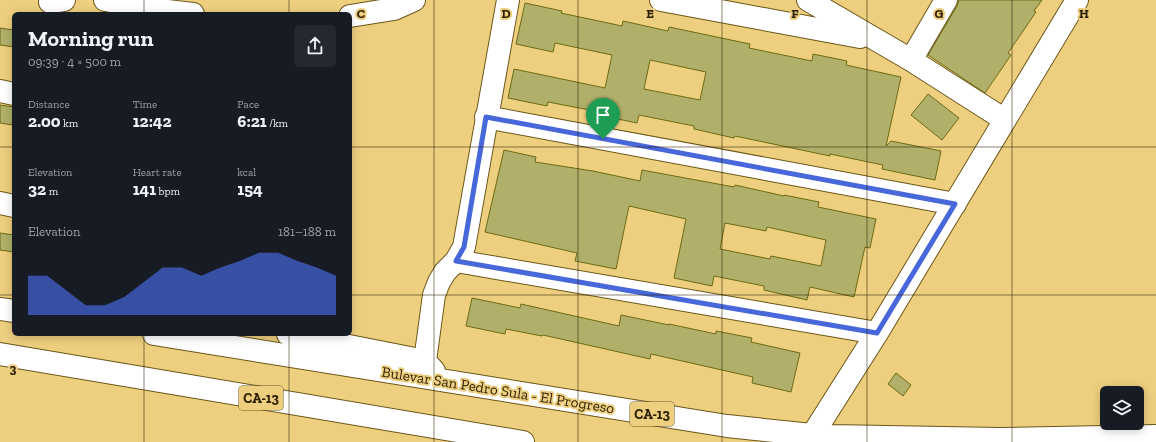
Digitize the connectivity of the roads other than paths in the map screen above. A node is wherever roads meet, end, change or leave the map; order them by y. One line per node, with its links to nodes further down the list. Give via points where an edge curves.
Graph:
1 (104, 0): 8 (street)
2 (414, 0): 9 (street, via 394,9)
3 (508, 0): 14 (street)
4 (661, 0): 10 (street)
5 (808, 0): 10 (street)
6 (946, 0): 11 (street)
7 (1077, 0): 15 (street)
8 (176, 12)
9 (352, 16)
10 (875, 40): 11 (street)
11 (911, 60): 15 (street)
12 (0, 91): 13 (street)
13 (12, 94)
14 (486, 117): 17 (street); 19 (street, via 464,247)
15 (1004, 120): 17 (street)
16 (0, 203): 18 (street)
17 (955, 204): 22 (street)
18 (12, 206)
19 (456, 261): 22 (street); 26 (street, via 442,277 434,295)
20 (0, 309): 21 (street)
21 (12, 311)
22 (877, 333): 29 (street)
23 (166, 336): 27 (street, Bulevar San Pedro Sula - El Progreso / CA-13)
24 (298, 336): 26 (street)
25 (0, 354): 30 (street, CA-13)
26 (425, 361): 27 (street)
27 (442, 381): 29 (street, Bulevar San Pedro Sula - El Progreso / CA-13)
28 (1156, 436): 29 (street, Bulevar San Pedro Sula - El Progreso / CA-13)
29 (810, 439)
30 (523, 442)

